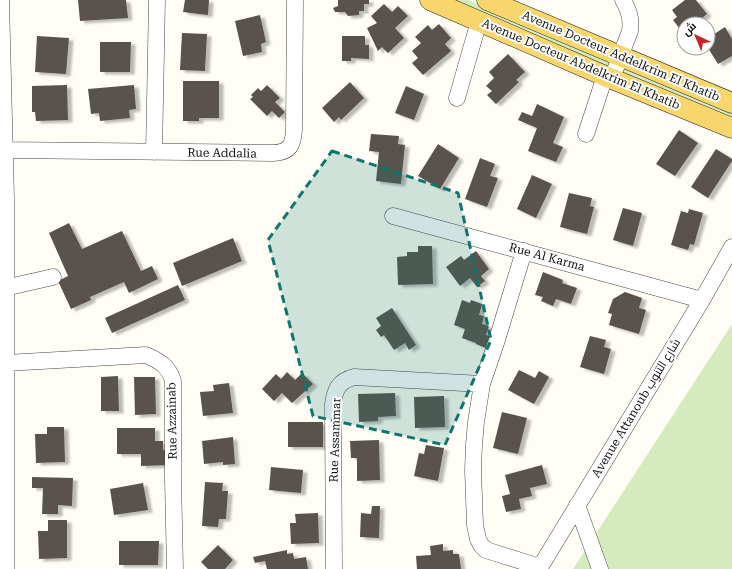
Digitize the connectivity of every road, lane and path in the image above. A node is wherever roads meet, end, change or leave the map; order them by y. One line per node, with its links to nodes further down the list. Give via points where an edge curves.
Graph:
1 (157, 0): 15 (street)
2 (295, 0): 15 (street, Rue Addalia, via 294,138 289,148 280,153)
3 (430, 0): 7 (main road, Avenue Docteur Abdelkrim El Khatib)
4 (487, 0): 8 (main road, Avenue Docteur Addelkrim El Khatib)
5 (623, 0): 8 (street, via 629,12 631,25)
6 (1, 1): 14 (street)
7 (479, 21): 9 (main road, Avenue Docteur Abdelkrim El Khatib); 10 (street)
8 (621, 56): 9 (street); 11 (main road, Avenue Docteur Addelkrim El Khatib)
9 (609, 77): 12 (main road, Avenue Docteur Abdelkrim El Khatib); 13 (street)
10 (456, 98)
11 (732, 103)
12 (732, 128)
13 (586, 134)
14 (5, 150): 15 (street, Rue Addalia); 20 (street)
15 (154, 152)
16 (393, 216): 18 (street, Rue Al Karma)
17 (732, 247): 21 (street, Avenue Attanoub شارع التنوب)
18 (524, 251): 21 (street, Rue Al Karma); 23 (street)
19 (53, 277): 20 (street)
20 (3, 289): 22 (street)
21 (702, 300): 24 (street, Avenue Attanoub شارع التنوب)
22 (6, 363): 26 (street); 27 (street, Rue Azzainab, via 146,355 157,359 165,366 174,382)
23 (482, 384): 25 (street, via 473,470 476,534 486,550); 28 (street, Rue Assammar, via 354,377 345,379 340,384 334,397)
24 (577, 505): 25 (street, Avenue Attanoub شارع التنوب); 29 (street)
25 (539, 568)
26 (6, 569)
27 (175, 569)
28 (334, 569)
29 (600, 569)

